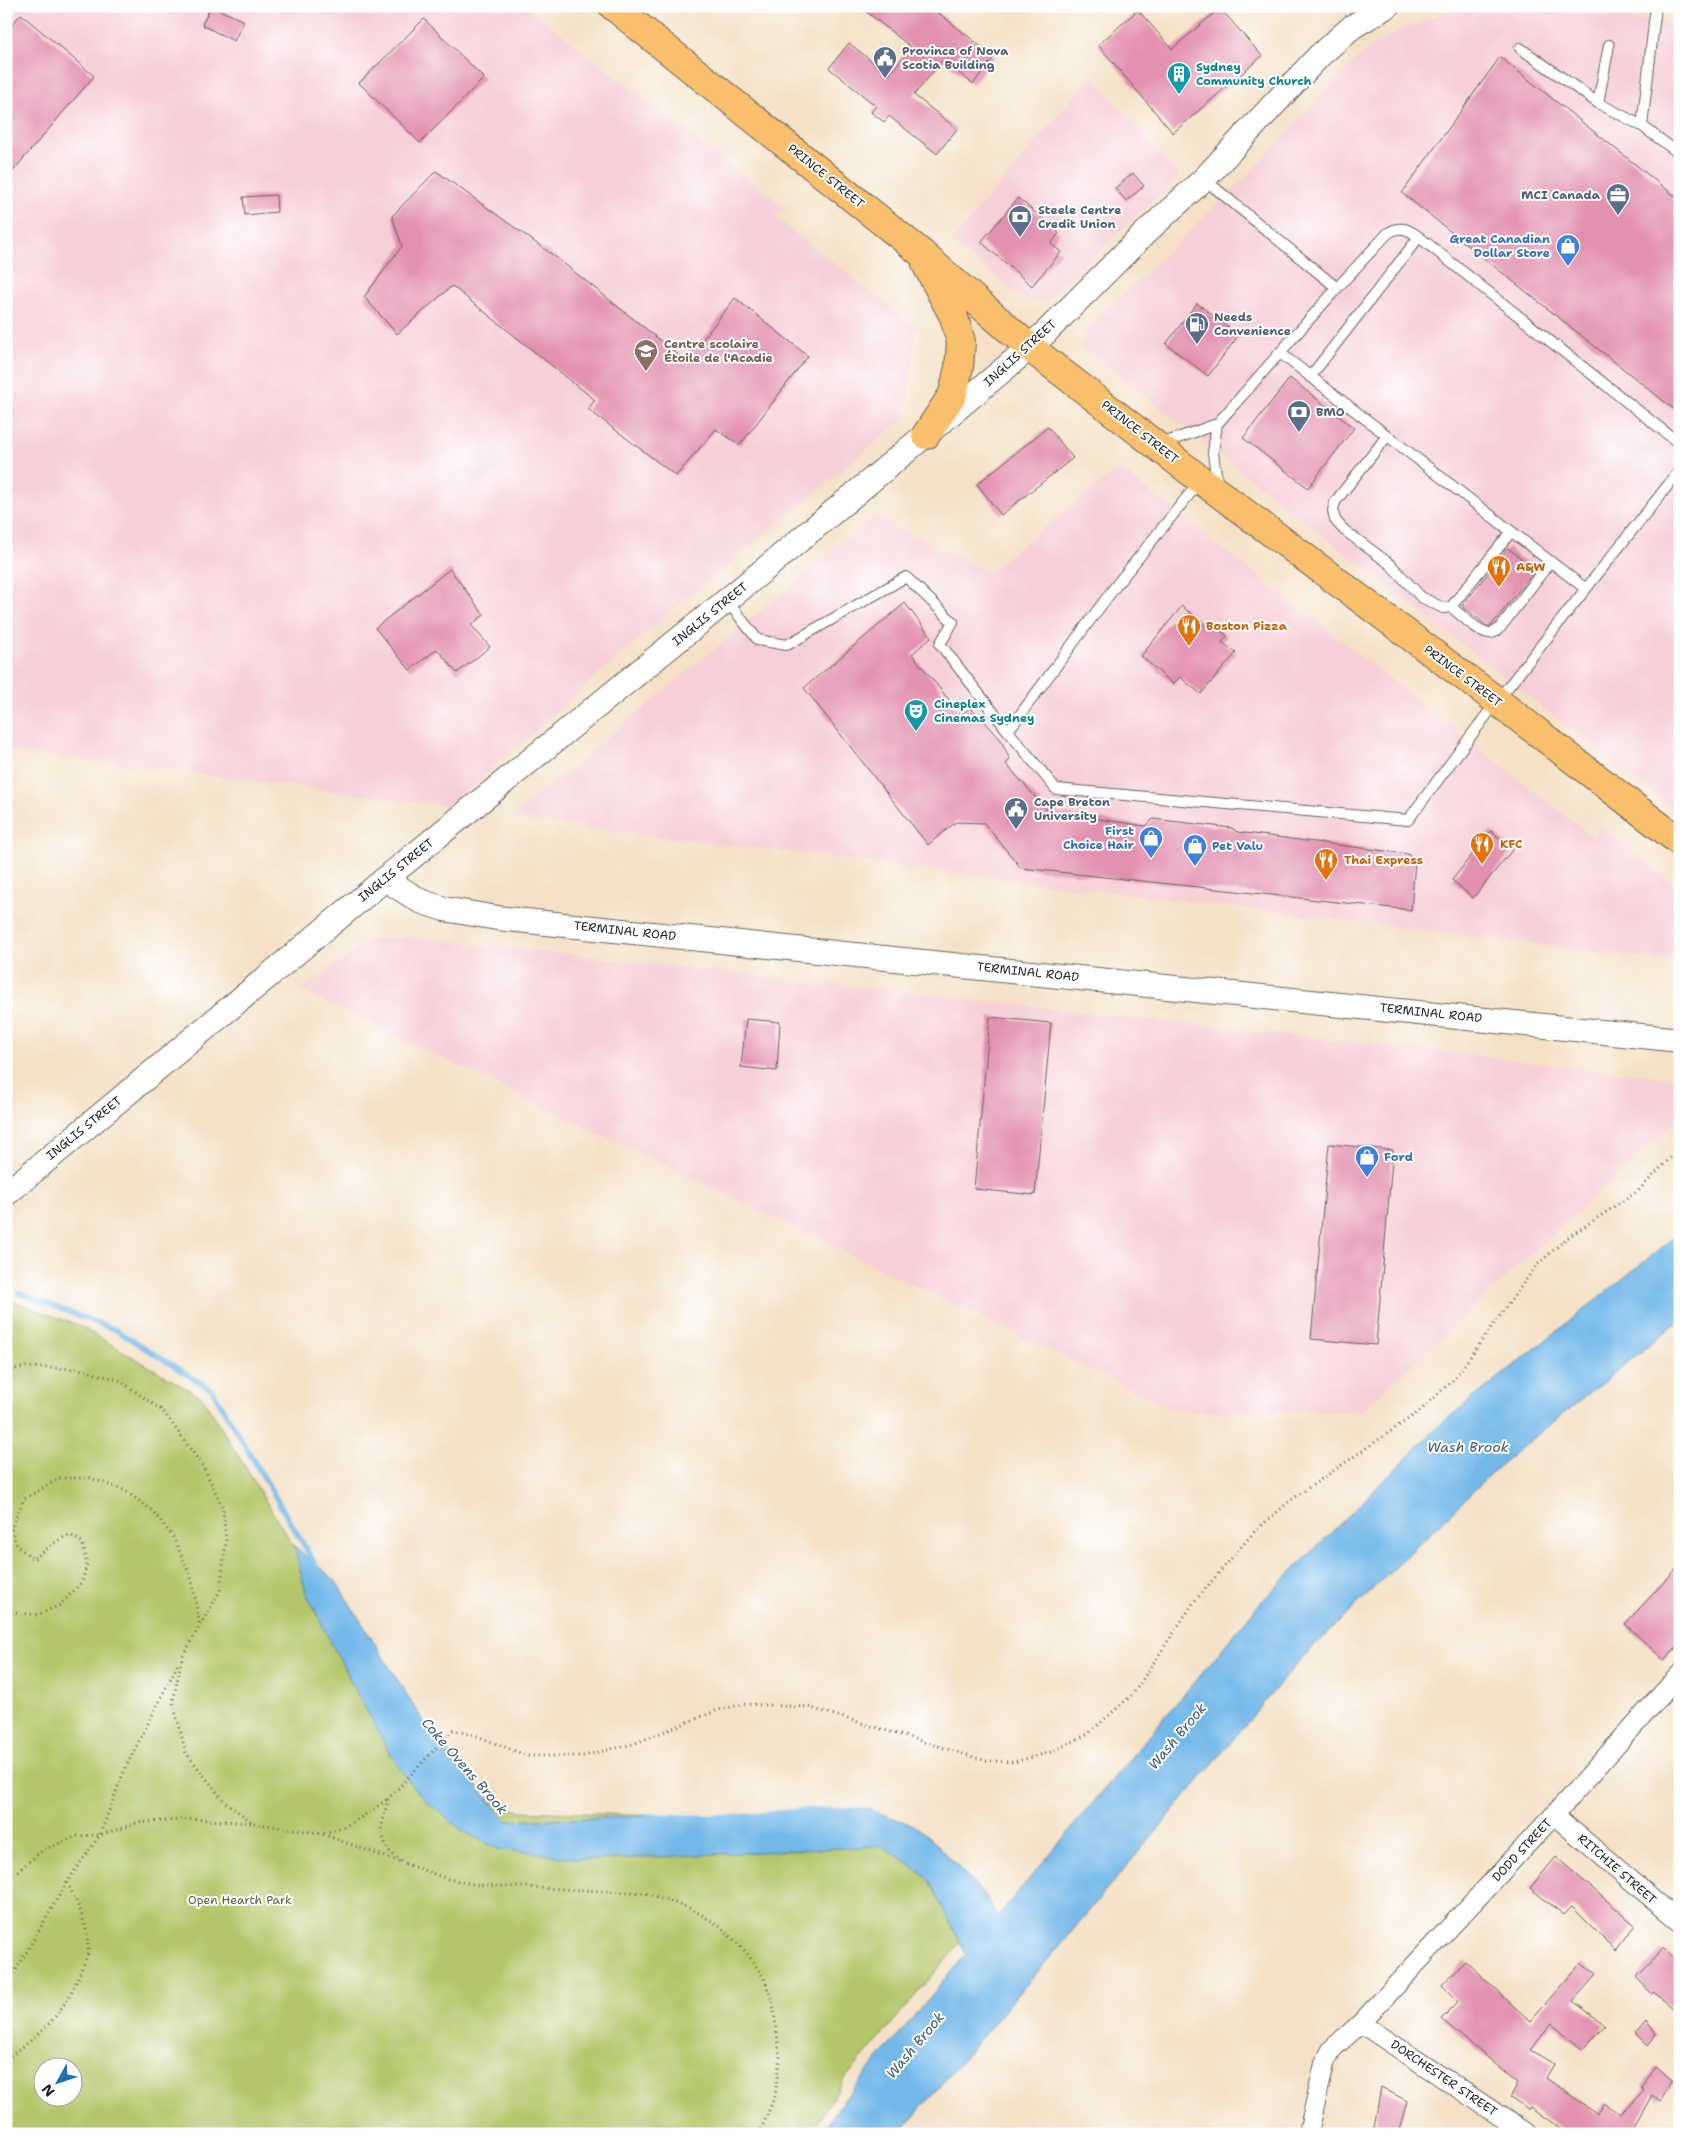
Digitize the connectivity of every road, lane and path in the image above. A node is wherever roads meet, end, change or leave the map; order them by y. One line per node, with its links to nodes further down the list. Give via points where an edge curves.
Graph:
1 (613, 6): 11 (main road, PRINCE STREET)
2 (1387, 6): 9 (street, INGLIS STREET, via 1352,26 1320,55)
3 (1656, 6): 7 (lane)
4 (1609, 45): 6 (lane)
5 (1520, 48): 6 (lane)
6 (1598, 103): 7 (lane)
7 (1642, 126): 8 (lane)
8 (1680, 154)
9 (1204, 179): 12 (lane); 13 (street, INGLIS STREET)
10 (1419, 237): 12 (lane, via 1406,228 1394,230); 15 (lane); 19 (lane)
11 (920, 252): 13 (main road, PRINCE STREET); 17 (main road, via 954,317 961,342 953,394)
12 (1336, 288): 14 (lane)
13 (1029, 347): 17 (street, INGLIS STREET); 20 (main road, PRINCE STREET)
14 (1280, 353): 15 (lane); 16 (lane)
15 (1310, 377): 18 (lane)
16 (1217, 424): 20 (lane); 22 (lane)
17 (926, 434): 26 (street, INGLIS STREET)
18 (1387, 436): 23 (lane); 27 (lane, via 1335,502 1335,520 1352,537 1390,564 1421,597 1443,608)
19 (1680, 444)
20 (1156, 445): 22 (main road, PRINCE STREET)
21 (1680, 470): 25 (lane)
22 (1210, 486): 28 (main road, PRINCE STREET); 29 (lane, via 1114,588)
23 (1511, 532): 24 (lane); 27 (lane)
24 (1550, 562): 25 (lane); 27 (lane, via 1495,632 1488,634)
25 (1586, 589): 28 (lane)
26 (727, 601): 29 (lane, via 758,640 787,645 906,577 953,622 940,644); 31 (street, INGLIS STREET)
27 (1451, 607)
28 (1497, 701): 29 (lane, via 1408,820 1056,789); 30 (main road, PRINCE STREET)
29 (1008, 731)
30 (1680, 842)
31 (384, 879): 32 (street, TERMINAL ROAD, via 420,901 444,909 497,918); 34 (street, INGLIS STREET)
32 (1680, 1040)
33 (1680, 1148): 40 (path, via 1638,1191 1567,1238 1536,1266 1454,1379 1420,1411 1291,1500 1253,1533 1194,1602 1133,1694 1088,1734 1051,1752 1014,1762 987,1761 808,1707 744,1704 718,1710 633,1744 583,1756 528,1756 478,1736 453,1730)
34 (6, 1194)
35 (6, 1371): 37 (path, via 26,1367 79,1370 119,1380 163,1411 203,1466 223,1508 226,1542 220,1591)
36 (6, 1611): 37 (path, via 37,1615 60,1606 82,1582 87,1564 82,1542 70,1535 61,1538 33,1559 17,1546 11,1528 24,1499 60,1478 90,1478 124,1490 153,1511 173,1536 191,1577)
37 (200, 1627): 38 (path)
38 (182, 1658): 42 (path, via 173,1702 186,1753 224,1801); 44 (path, via 123,1773)
39 (1680, 1674): 41 (street, DODD STREET)
40 (388, 1799): 43 (path, via 336,1831); 45 (path, via 380,1830 387,1849)
41 (1554, 1815): 48 (street, RITCHIE STREET); 50 (street, DODD STREET)
42 (253, 1823): 43 (path); 44 (path, via 193,1819 137,1823)
43 (319, 1833): 45 (path)
44 (100, 1835): 46 (path, via 77,1836 43,1850); 47 (path)
45 (403, 1863): 52 (path, via 448,1879 478,1885 646,1893 692,1909 720,1926 748,1953 764,1978 773,2004 780,2056 775,2096)
46 (6, 1881)
47 (67, 1882): 49 (path); 51 (path, via 82,1914 88,1953 73,1991 52,2022)
48 (1680, 1922)
49 (6, 1987)
50 (1361, 2022): 53 (street, DODD STREET, via 1332,2049 1325,2062); 54 (street, DORCHESTER STREET)
51 (6, 2059)
52 (759, 2134)
53 (1308, 2134)
54 (1527, 2134)

